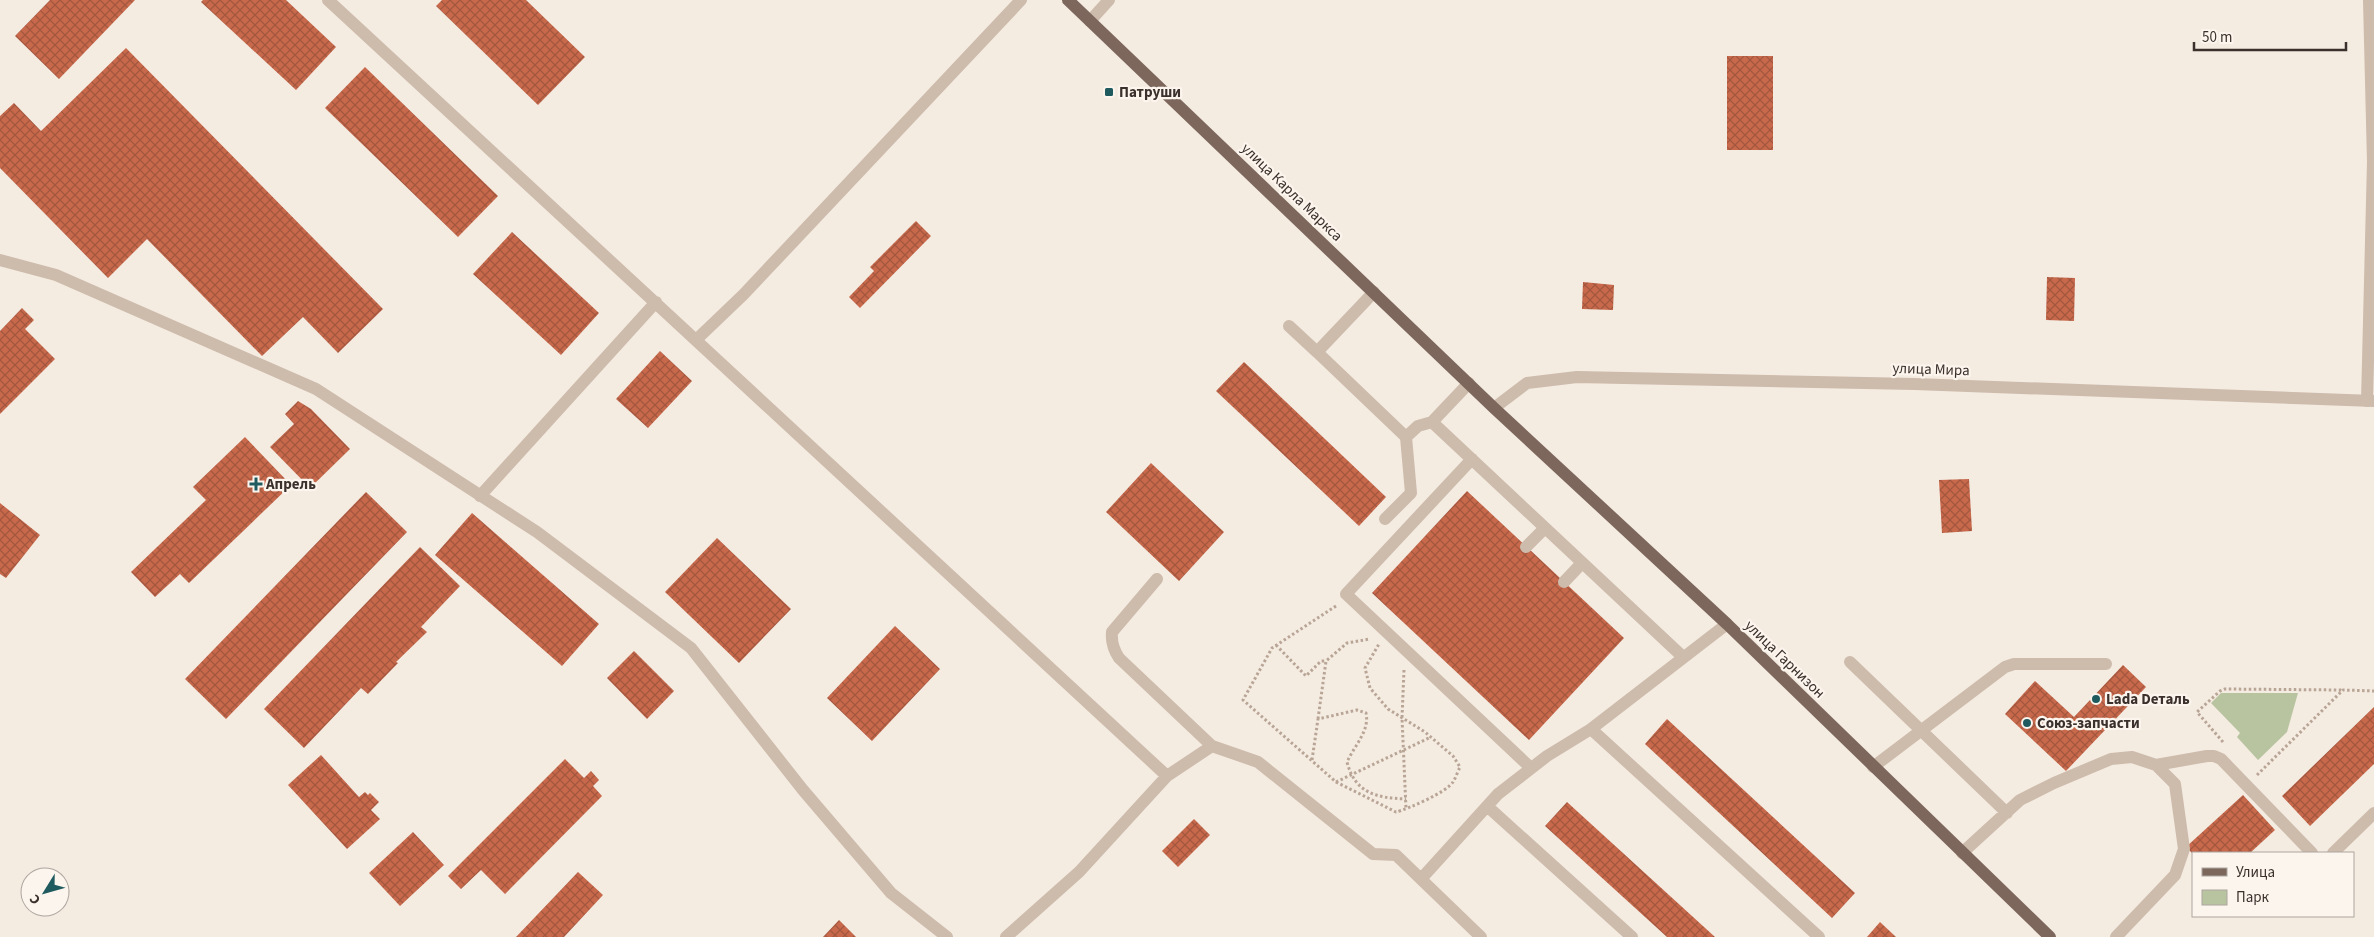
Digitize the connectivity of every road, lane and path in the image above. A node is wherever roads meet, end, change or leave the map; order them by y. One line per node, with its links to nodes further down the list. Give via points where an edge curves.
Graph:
1 (328, 0): 9 (street)
2 (1021, 0): 11 (street)
3 (1068, 0): 6 (main road, улица Карла Маркса)
4 (1109, 0): 6 (street)
5 (2369, 0): 14 (street, via 2373,162)
6 (1090, 21): 8 (main road, улица Карла Маркса)
7 (0, 260): 19 (street, via 56,275 316,389)
8 (1374, 292): 12 (street); 13 (main road, улица Карла Маркса)
9 (656, 302): 11 (street); 19 (street)
10 (1288, 326): 12 (street)
11 (697, 339): 50 (street)
12 (1317, 352): 17 (street)
13 (1469, 383): 15 (main road, улица Карла Маркса); 16 (street)
14 (2371, 401): 15 (street, улица Мира, via 1906,384 1577,377 1527,383)
15 (1494, 408): 27 (main road, улица Гарнизон)
16 (1432, 422): 17 (street, via 1418,426); 18 (street)
17 (1406, 437): 20 (street, via 1411,493)
18 (1472, 459): 21 (street); 26 (street, via 1346,594)
19 (480, 496): 62 (street, via 537,532 691,648 803,790 891,894)
20 (1385, 519)
21 (1545, 528): 22 (street); 23 (street)
22 (1526, 547)
23 (1582, 563): 25 (street); 31 (street)
24 (1157, 579): 42 (street, via 1112,632 1114,651)
25 (1564, 582)
26 (1349, 597): 28 (street); 29 (path)
27 (1727, 624): 31 (street); 47 (main road, улица Гарнизон)
28 (1385, 634): 30 (street); 32 (path, via 1347,643); 38 (path, via 1365,668 1370,688 1388,709)
29 (1276, 645): 32 (path, via 1306,676 1321,661); 45 (path, via 1243,700)
30 (1405, 650): 38 (path); 48 (street)
31 (1683, 658): 39 (street)
32 (1326, 661): 37 (path)
33 (1850, 662): 40 (street)
34 (2106, 664): 40 (street, via 2014,664 1999,670)
35 (2343, 690): 36 (path); 43 (path, via 2220,691 2197,712); 49 (path, via 2259,774 2256,776)
36 (2374, 691)
37 (1318, 718): 45 (path); 51 (path, via 1357,710 1366,713 1368,722 1365,730 1347,762)
38 (1402, 718): 41 (path); 44 (path)
39 (1592, 729): 48 (street); 66 (street)
40 (1922, 730): 47 (street); 56 (street)
41 (1431, 737): 44 (path); 55 (path, via 1453,756 1460,767 1448,787)
42 (1212, 746): 50 (street); 61 (street, via 1258,762 1373,854 1396,855)
43 (2230, 749)
44 (1404, 750): 51 (path); 53 (path)
45 (1312, 760): 52 (path)
46 (2156, 765): 56 (street, via 2132,757 2111,759 2054,782 2020,800); 58 (street, via 2207,756 2221,759); 68 (street, via 2175,784 2184,849 2175,875)
47 (1873, 766): 60 (main road, улица Гарнизон)
48 (1531, 768): 54 (street)
49 (2250, 769)
50 (1167, 776): 63 (street, via 1079,872)
51 (1350, 776): 52 (path); 53 (path, via 1358,786 1372,794)
52 (1336, 782): 55 (path, via 1396,812)
53 (1406, 799): 55 (path)
54 (1488, 806): 61 (street); 65 (street)
55 (1406, 809)
56 (2007, 813): 60 (street)
57 (2374, 813): 59 (street)
58 (2311, 852)
59 (2334, 852)
60 (1962, 853): 67 (main road, улица Гарнизон)
61 (1421, 879): 64 (street)
62 (947, 937)
63 (1006, 937)
64 (1481, 937)
65 (1632, 937)
66 (1819, 937)
67 (2050, 937)
68 (2116, 937)

